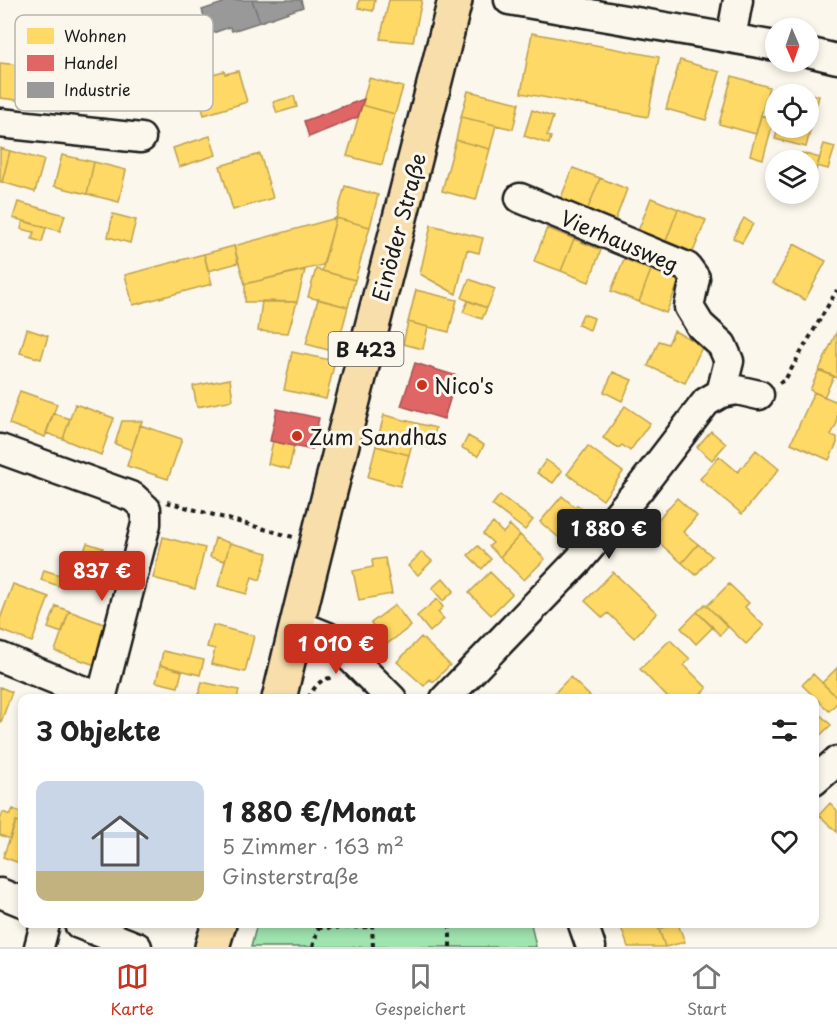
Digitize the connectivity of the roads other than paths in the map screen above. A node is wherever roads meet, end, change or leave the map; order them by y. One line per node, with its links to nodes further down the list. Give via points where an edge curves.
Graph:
1 (455, 0): 14 (main road, Einöder Straße / B 423)
2 (509, 0): 4 (street)
3 (738, 0): 4 (street)
4 (731, 38): 5 (street)
5 (765, 44)
6 (819, 55): 7 (street)
7 (837, 59)
8 (0, 123): 9 (street)
9 (141, 138)
10 (520, 198): 11 (street, Vierhausweg, via 687,267 695,278 689,307 700,326 722,345 729,361)
11 (721, 393): 12 (street, via 736,390); 20 (street, via 706,402 579,560)
12 (759, 395)
13 (0, 450): 17 (street, via 133,497 146,509 147,524)
14 (296, 624): 18 (main road, Einöder Straße / B 423); 19 (street, via 327,637)
15 (0, 657): 16 (street)
16 (91, 694)
17 (102, 694)
18 (280, 694)
19 (387, 694)
20 (450, 694)
21 (837, 761): 22 (street)
22 (819, 777)
23 (0, 893): 24 (street)
24 (18, 900)
25 (44, 928): 29 (street)
26 (89, 928): 30 (street)
27 (218, 928): 31 (main road)
28 (584, 928): 32 (street)
29 (39, 947)
30 (137, 947)
31 (212, 947)
32 (591, 947)

